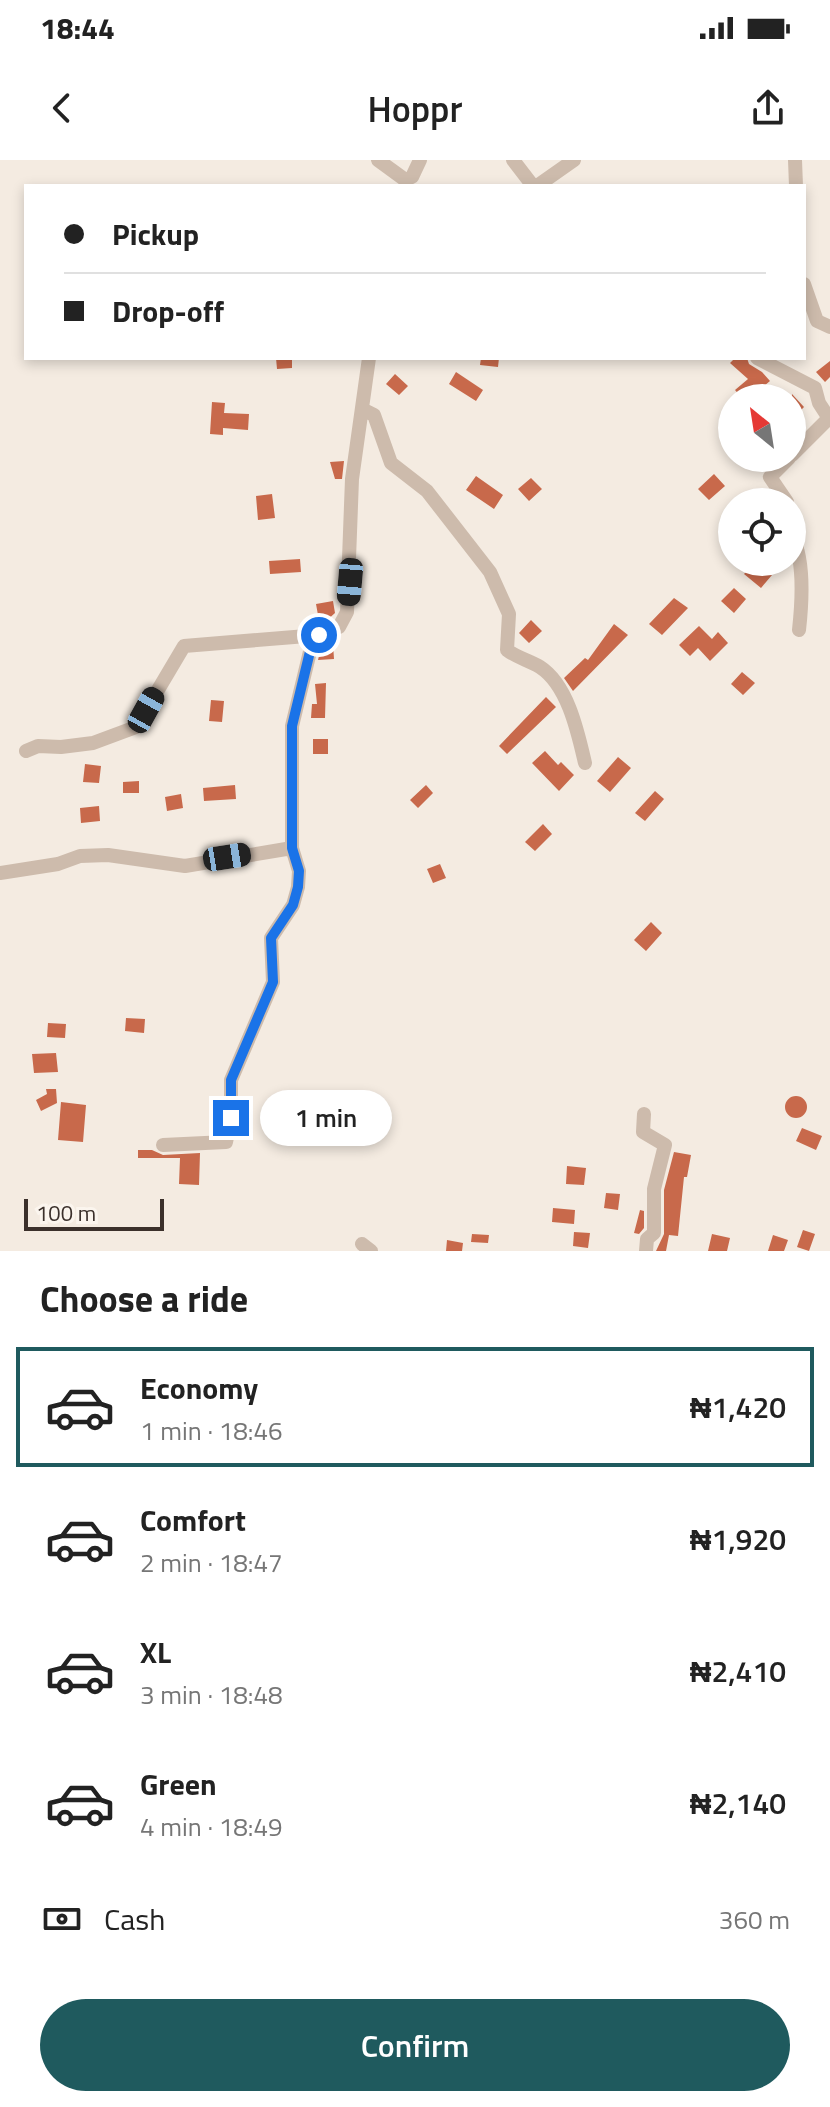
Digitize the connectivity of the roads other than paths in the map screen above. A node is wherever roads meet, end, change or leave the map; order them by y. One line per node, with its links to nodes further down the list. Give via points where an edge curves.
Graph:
1 (378, 160): 2 (street, via 404,179 412,177)
2 (420, 160)
3 (513, 160): 6 (street)
4 (574, 160): 7 (street)
5 (795, 160): 8 (street)
6 (533, 184)
7 (538, 184)
8 (796, 184)
9 (808, 317): 10 (street)
10 (830, 327)
11 (369, 360): 13 (street)
12 (761, 360): 14 (street, via 815,388)
13 (364, 410): 20 (street, via 352,479 347,612 339,627); 22 (street, via 374,415 391,463 427,491 490,572 509,614 507,650 554,681 577,729)
14 (829, 419): 15 (street)
15 (806, 441)
16 (775, 472): 17 (street, via 770,477)
17 (777, 488)
18 (798, 576): 19 (street)
19 (799, 630)
20 (314, 635): 21 (street, via 184,646 136,727 93,743); 23 (street, via 292,726)
21 (26, 751)
22 (585, 763)
23 (292, 848): 24 (street, via 185,866 80,856); 26 (street, via 298,887 293,905 271,938 273,982 231,1080 226,1142)
24 (0, 873)
25 (644, 1114): 27 (street, via 643,1132 665,1145 654,1189 654,1233)
26 (163, 1145)
27 (646, 1251)

